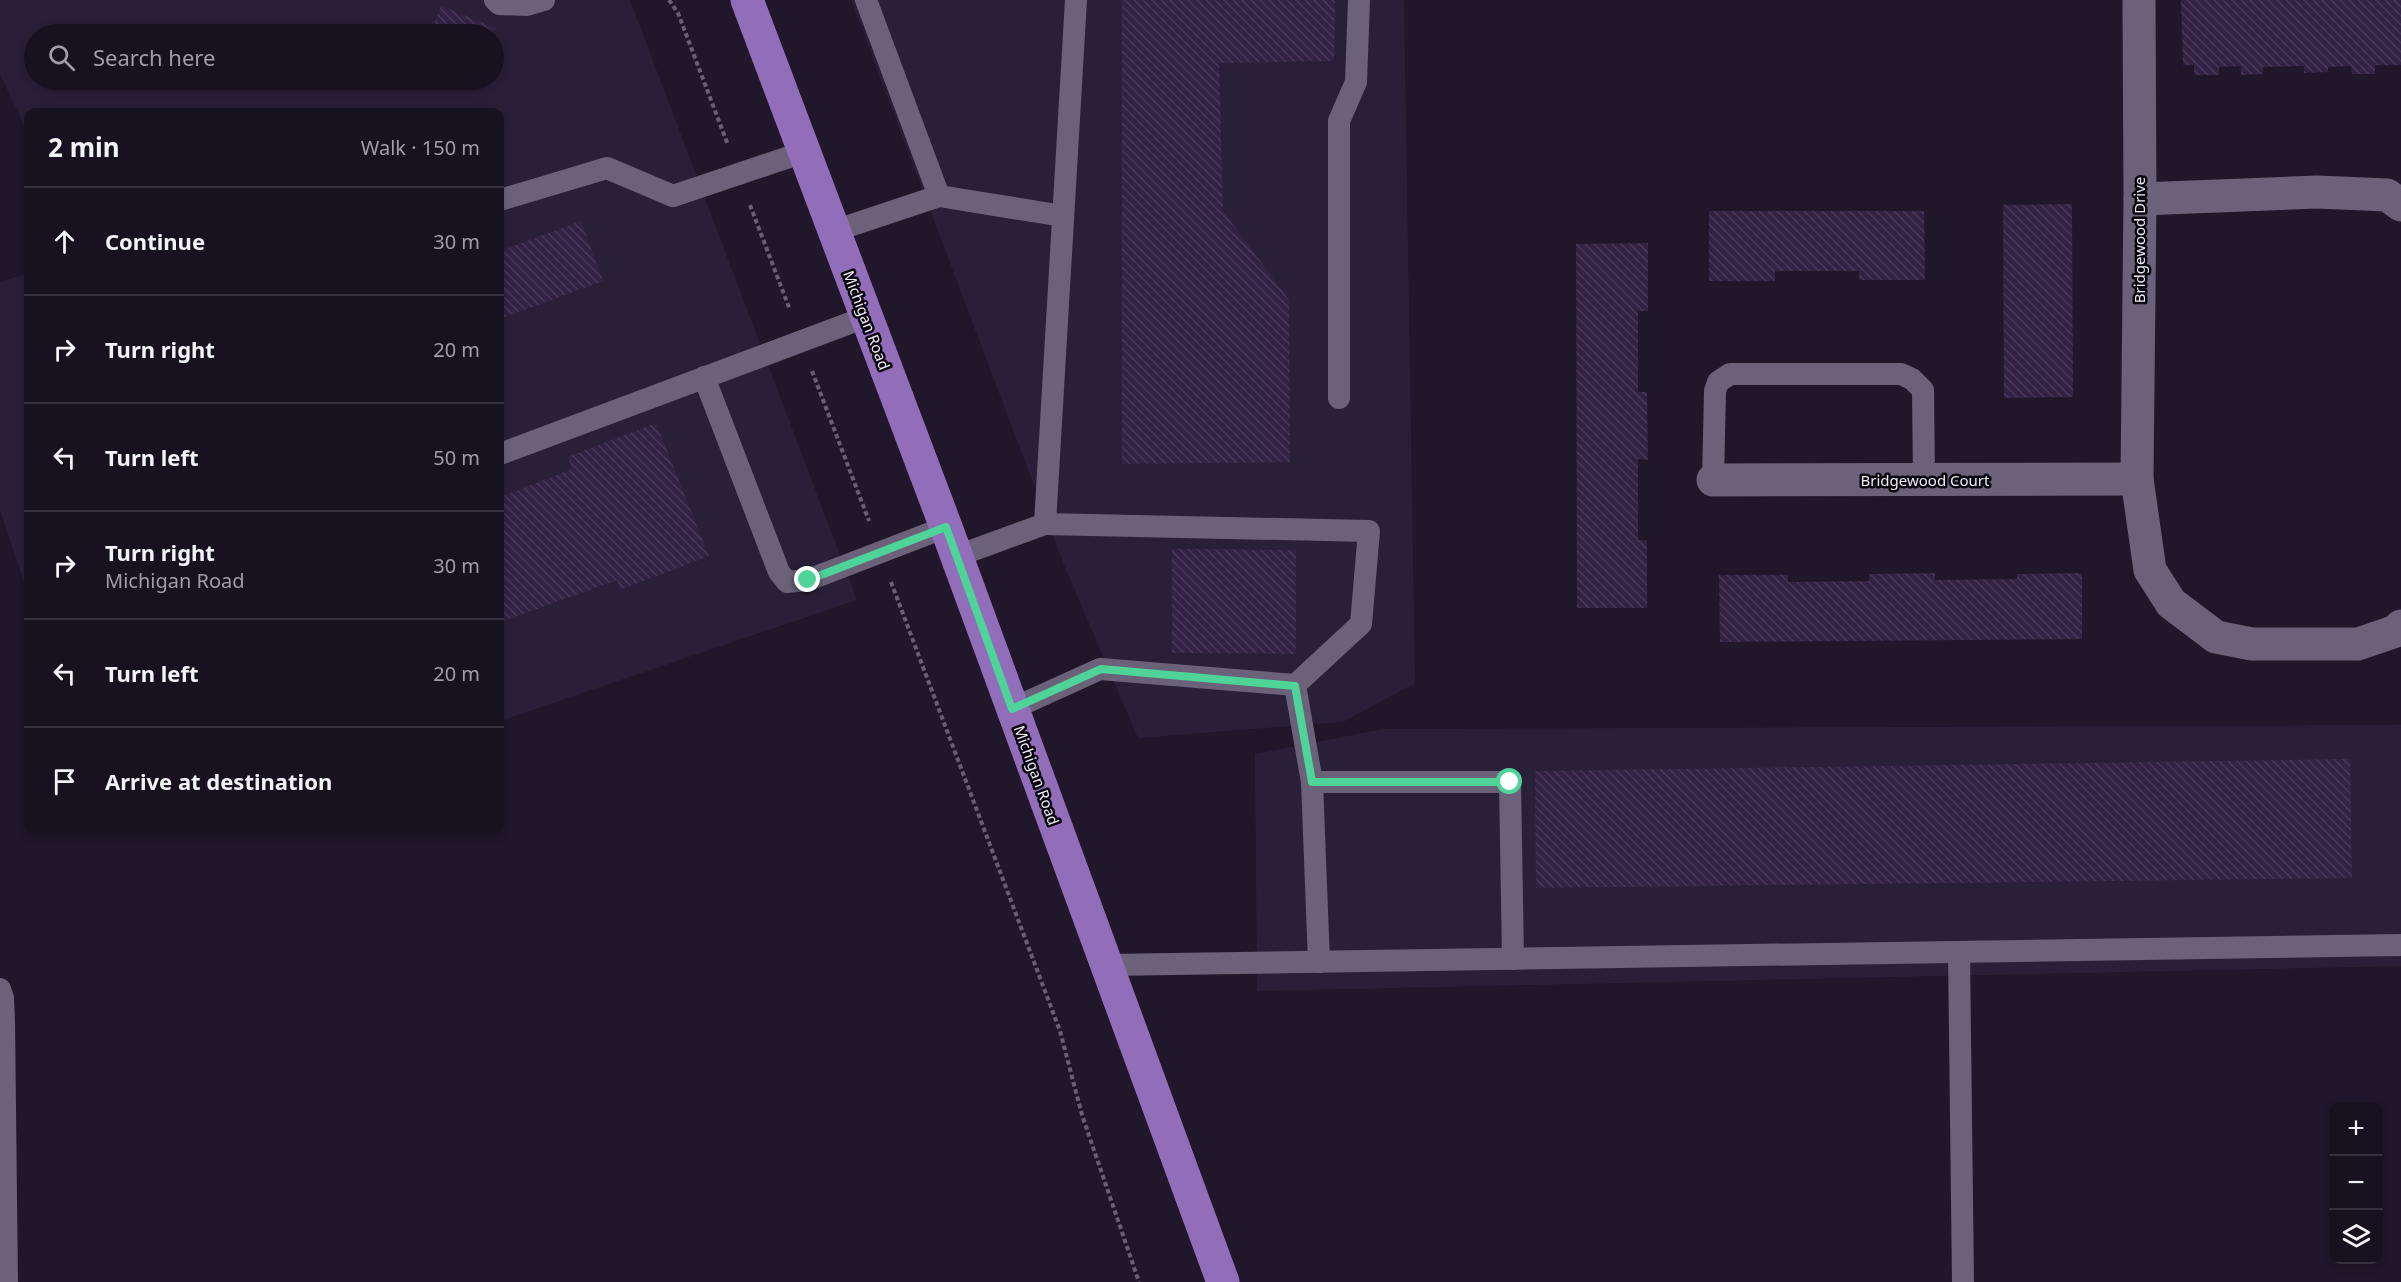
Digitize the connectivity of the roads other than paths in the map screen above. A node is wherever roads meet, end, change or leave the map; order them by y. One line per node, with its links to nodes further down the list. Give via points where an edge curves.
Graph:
1 (495, 0): 2 (lane, via 499,4 527,6)
2 (544, 0)
3 (747, 0): 8 (main road, Michigan Road)
4 (866, 0): 9 (lane)
5 (1076, 0): 13 (lane)
6 (1359, 0): 17 (lane, via 1356,81 1338,121)
7 (2139, 0): 11 (street, Bridgewood Drive)
8 (804, 152): 10 (lane, via 673,196 607,168); 14 (main road, Michigan Road)
9 (939, 196): 13 (lane); 14 (lane)
10 (504, 199)
11 (2140, 199): 12 (street, via 2317,192 2387,195); 19 (street, Bridgewood Drive)
12 (2401, 206)
13 (1063, 216): 22 (lane)
14 (834, 231): 15 (main road, Michigan Road)
15 (866, 316): 16 (lane); 23 (main road, Michigan Road)
16 (704, 377): 18 (lane); 23 (lane, via 779,572 787,582 808,580 880,552)
17 (1338, 398)
18 (504, 452)
19 (2137, 479): 21 (street, Bridgewood Court); 24 (street, Bridgewood Drive, via 2150,570 2171,603 2216,637 2252,644 2358,644)
20 (1713, 480): 21 (street, Bridgewood Court); 21 (lane, via 1715,391 1718,382 1730,374 1901,374 1912,379 1923,390)
21 (1924, 480)
22 (1045, 524): 23 (lane); 25 (lane, via 1369,531 1360,624)
23 (951, 542): 26 (main road, Michigan Road)
24 (2401, 626)
25 (1295, 686): 26 (lane, via 1101,669); 27 (lane)
26 (1012, 709): 32 (main road, Michigan Road)
27 (1312, 782): 30 (lane, via 1510,782); 31 (lane)
28 (2401, 945): 29 (lane)
29 (1959, 952): 30 (lane); 36 (lane)
30 (1513, 959): 31 (lane)
31 (1319, 962): 32 (lane)
32 (1107, 965): 35 (main road, Michigan Road)
33 (0, 990): 34 (lane, via 4,1022)
34 (7, 1282)
35 (1223, 1282)
36 (1963, 1282)

